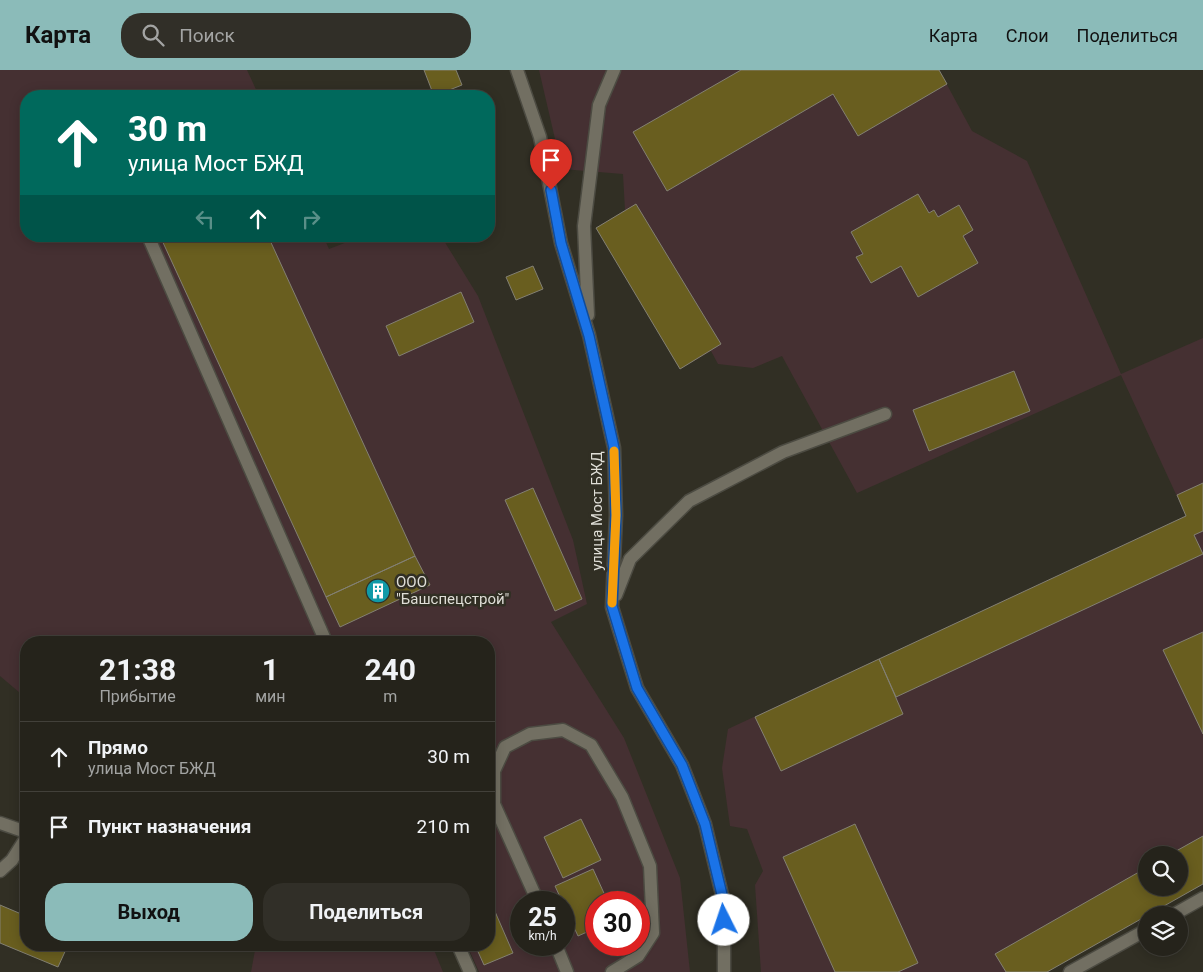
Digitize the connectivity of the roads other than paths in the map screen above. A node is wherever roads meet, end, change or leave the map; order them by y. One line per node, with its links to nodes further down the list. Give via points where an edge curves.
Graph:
1 (517, 70): 4 (street, улица Мост БЖД, via 540,137 561,243)
2 (614, 70): 4 (street, via 599,105 584,226)
3 (151, 242): 7 (street)
4 (589, 336): 6 (street, улица Мост БЖД, via 614,448 616,515)
5 (885, 414): 6 (street, via 783,452 689,501 630,559)
6 (612, 606): 23 (street, улица Мост БЖД, via 637,688 682,765 705,824 724,903)
7 (323, 636)
8 (495, 769): 22 (street, via 506,747 530,734 563,730 591,745 622,797 650,866 653,934 638,956)
9 (495, 806): 14 (street)
10 (0, 823): 11 (street)
11 (20, 830)
12 (20, 847): 13 (street)
13 (0, 871)
14 (533, 891)
15 (1203, 898): 16 (street)
16 (1188, 906)
17 (1138, 934): 24 (street)
18 (461, 951): 20 (street)
19 (560, 956): 21 (street)
20 (470, 972)
21 (567, 972)
22 (612, 972)
23 (724, 972)
24 (1070, 972)

